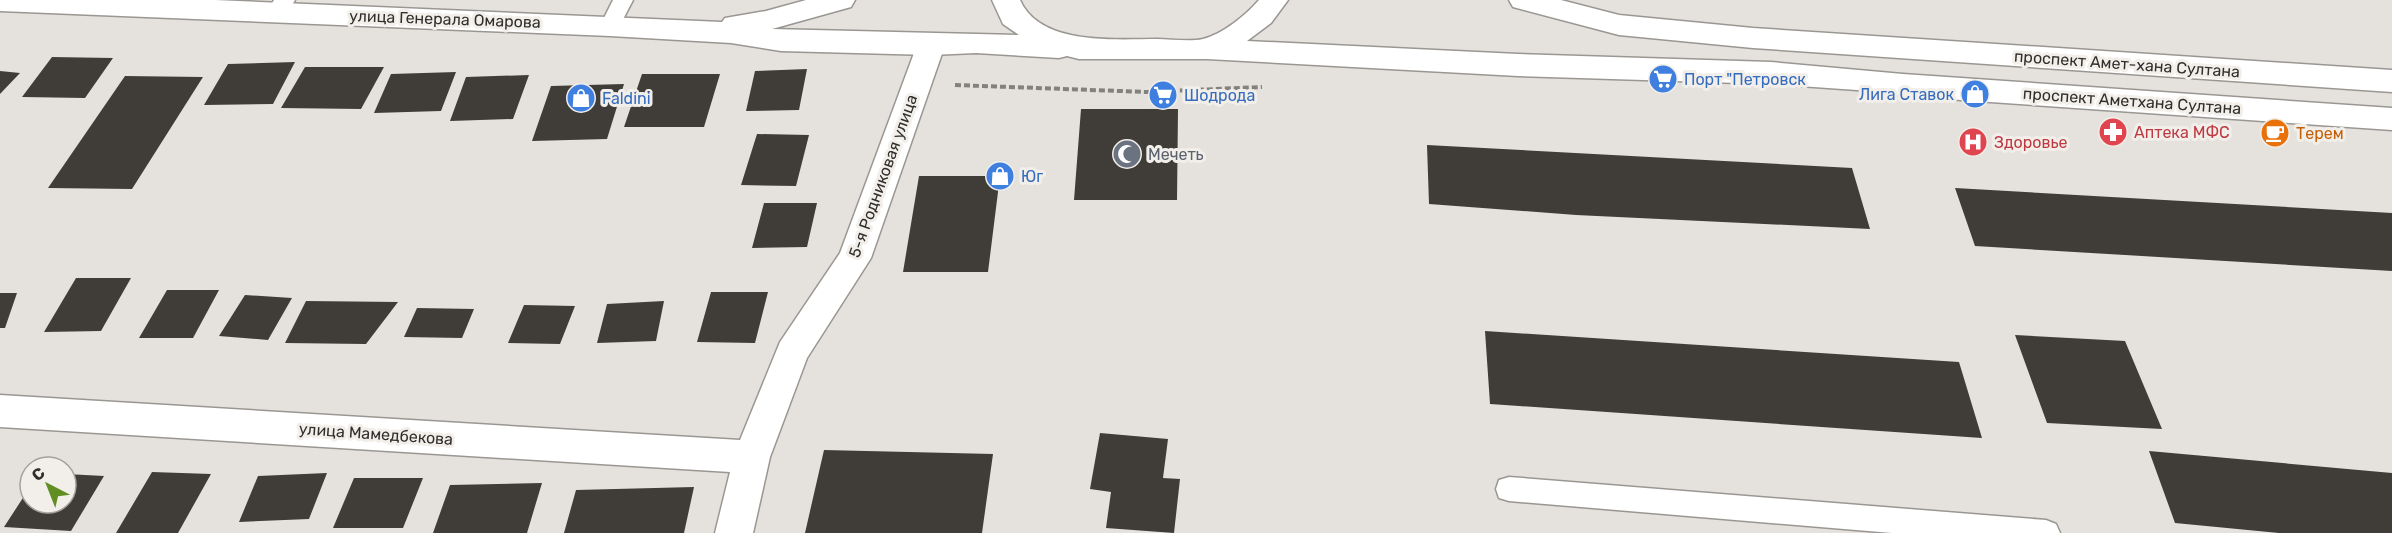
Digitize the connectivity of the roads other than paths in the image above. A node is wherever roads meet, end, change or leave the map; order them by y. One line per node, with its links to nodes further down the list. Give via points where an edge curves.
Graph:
1 (63, 0): 7 (main road, улица Генерала Омарова)
2 (841, 0): 9 (main road)
3 (1006, 0): 11 (main road, via 1013,17 1034,32)
4 (1274, 0): 12 (main road, via 1240,33)
5 (1523, 0): 13 (main road, проспект Амет-хана Султана, via 1619,26)
6 (0, 1): 9 (main road, улица Генерала Омарова, via 731,33)
7 (282, 4): 8 (main road, улица Генерала Омарова)
8 (617, 11): 9 (main road, улица Генерала Омарова, via 699,28)
9 (774, 31): 10 (main road, проспект Аметхана Султана)
10 (930, 45): 11 (main road, проспект Аметхана Султана, via 976,43); 16 (main road, 5-я Родниковая улица, via 855,258 792,352)
11 (1079, 49): 12 (main road, проспект Аметхана Султана)
12 (1207, 49): 14 (main road, проспект Аметхана Султана, via 1518,66 1771,73)
13 (2392, 81)
14 (2392, 119)
15 (0, 411): 16 (main road, улица Мамедбекова)
16 (753, 457): 18 (main road, 5-я Родниковая улица)
17 (1509, 489): 19 (lane)
18 (734, 533)
19 (2046, 533)

